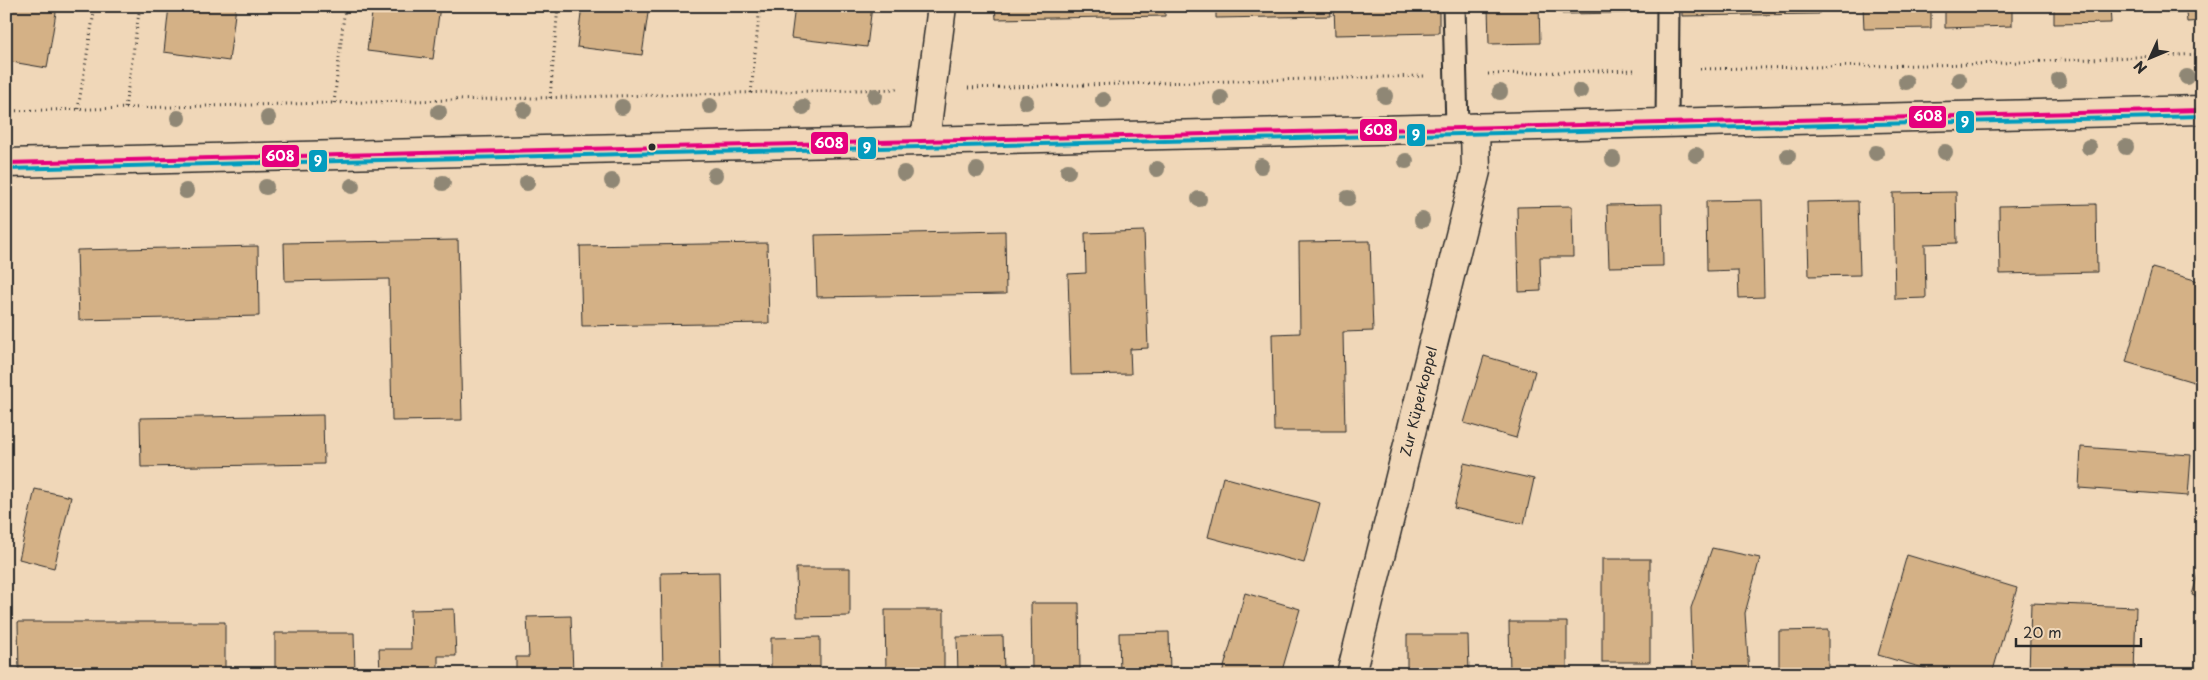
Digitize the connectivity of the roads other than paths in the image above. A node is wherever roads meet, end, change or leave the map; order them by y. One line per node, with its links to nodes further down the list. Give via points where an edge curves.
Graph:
1 (942, 6): 7 (main road)
2 (1454, 6): 6 (lane, via 1456,75)
3 (1668, 6): 5 (lane)
4 (2202, 110): 5 (main road)
5 (1667, 123): 6 (main road)
6 (1466, 128): 7 (main road); 9 (main road, Zur Küperkoppel, via 1476,171)
7 (925, 141): 8 (main road)
8 (6, 163)
9 (1351, 674)

